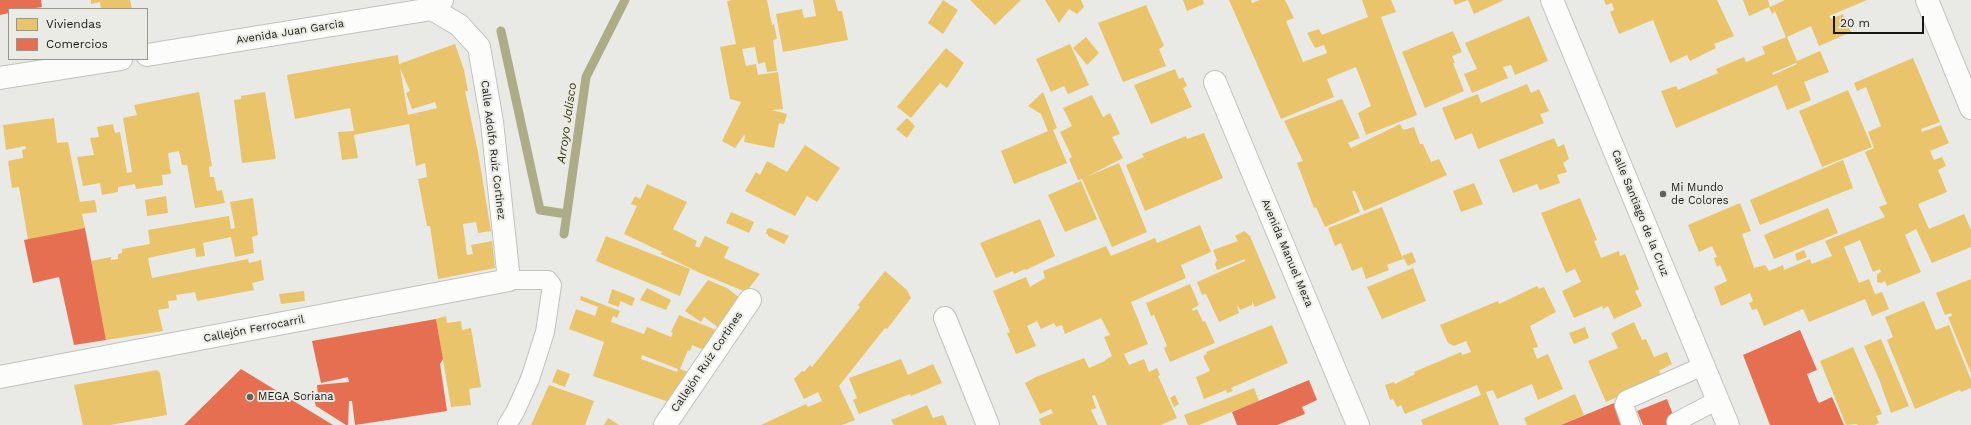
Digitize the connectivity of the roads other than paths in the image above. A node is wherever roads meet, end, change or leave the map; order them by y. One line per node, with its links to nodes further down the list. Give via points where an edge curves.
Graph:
1 (1552, 0): 12 (street, Calle Santiago de la Cruz)
2 (1927, 0): 8 (street)
3 (437, 5): 4 (street, Avenida Juan Garcia); 9 (street, Calle Adolfo Ruíz Cortinez, via 479,47 492,122)
4 (148, 55)
5 (115, 60): 6 (street)
6 (0, 78)
7 (1215, 82): 19 (street, Avenida Manuel Meza)
8 (1971, 108)
9 (509, 280): 13 (street, Callejón Ferrocarril); 16 (lane, via 548,280 552,285 545,332 532,372)
10 (750, 300): 17 (street, Callejón Ruíz Cortines)
11 (945, 318): 18 (street)
12 (1703, 366): 14 (street, Calle Santiago de la Cruz); 20 (lane, via 1626,400 1624,405)
13 (0, 377)
14 (1718, 400): 15 (lane); 21 (street, Calle Santiago de la Cruz)
15 (1676, 422)
16 (508, 425)
17 (665, 425)
18 (988, 425)
19 (1358, 425)
20 (1631, 425)
21 (1728, 425)

